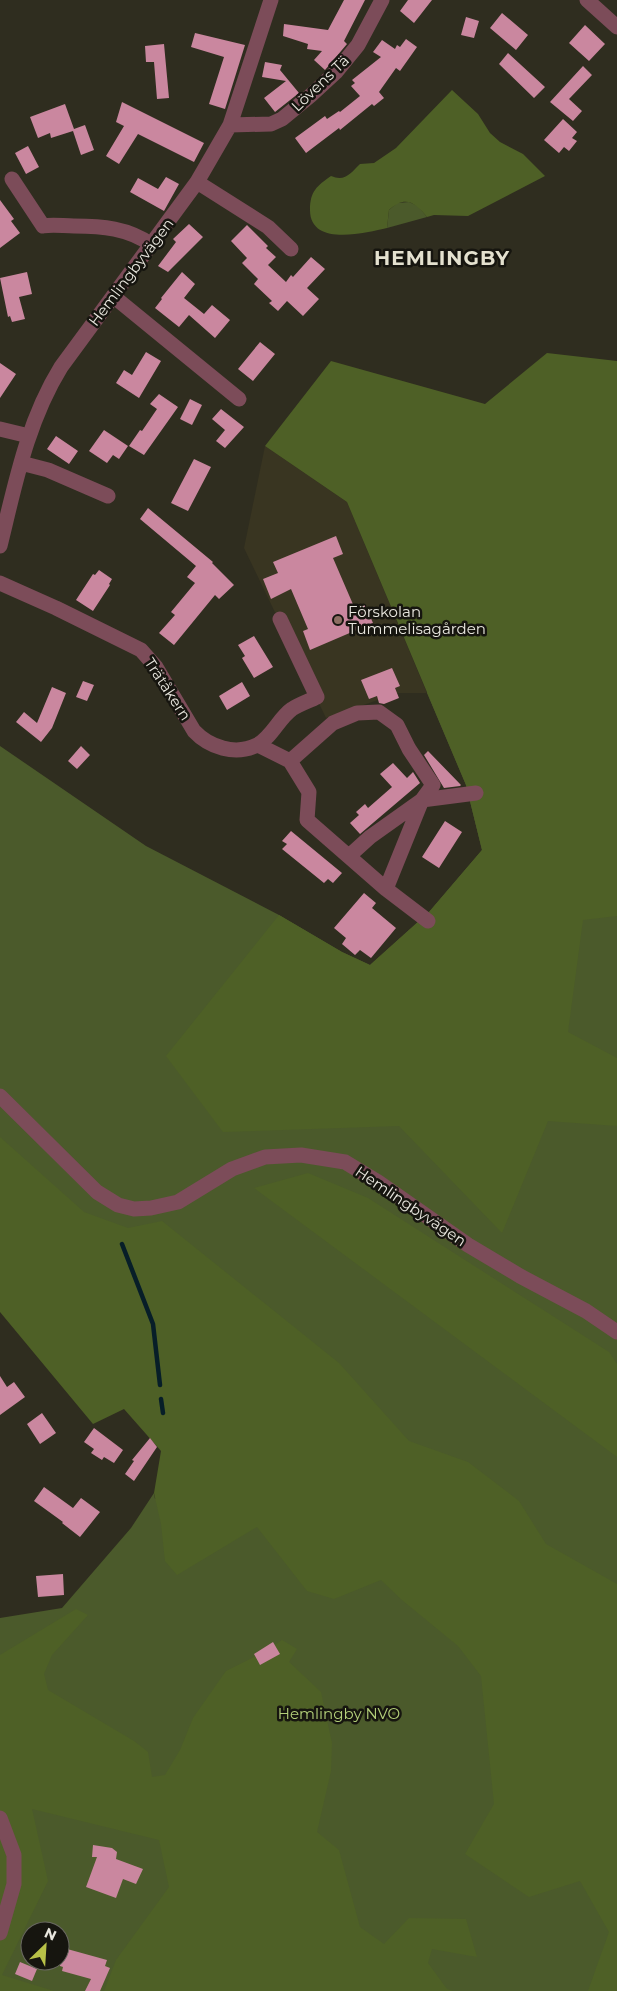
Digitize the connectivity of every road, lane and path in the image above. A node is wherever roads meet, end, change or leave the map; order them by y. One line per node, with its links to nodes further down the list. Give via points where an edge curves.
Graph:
1 (271, 0): 5 (street, Hemlingbyvägen)
2 (382, 0): 5 (street, Lövens Tä, via 358,45 310,96 271,124)
3 (587, 0): 4 (street)
4 (617, 27)
5 (230, 125): 7 (street, Hemlingbyvägen)
6 (12, 179): 8 (street, via 43,226 113,228 132,233)
7 (197, 182): 8 (street, Hemlingbyvägen); 9 (street, via 268,227)
8 (152, 245): 10 (street, Hemlingbyvägen)
9 (292, 249)
10 (113, 296): 11 (street); 13 (street, Hemlingbyvägen, via 61,367 46,392)
11 (239, 399)
12 (0, 429): 13 (street)
13 (29, 436): 14 (street, Hemlingbyvägen)
14 (21, 463): 15 (street); 16 (street, Hemlingbyvägen)
15 (108, 496)
16 (0, 546)
17 (0, 583): 19 (street, Trätåkern, via 141,650 156,667 194,731 213,746 240,749)
18 (280, 619): 19 (street, via 317,697 292,709)
19 (258, 745): 20 (street)
20 (290, 761): 22 (street, via 333,723 357,713 379,712 397,725 433,785); 23 (street, via 309,792 307,820)
21 (476, 793): 22 (street)
22 (422, 800): 23 (street); 24 (street)
23 (349, 856): 24 (street)
24 (386, 889): 25 (street)
25 (428, 920)
26 (0, 1096): 27 (street, Hemlingbyvägen, via 97,1192 118,1205 134,1209 178,1202 232,1169 265,1157 301,1155 345,1162 468,1245 586,1311)
27 (617, 1332)
28 (0, 1818): 29 (street, via 14,1855 14,1884)
29 (0, 1933)

